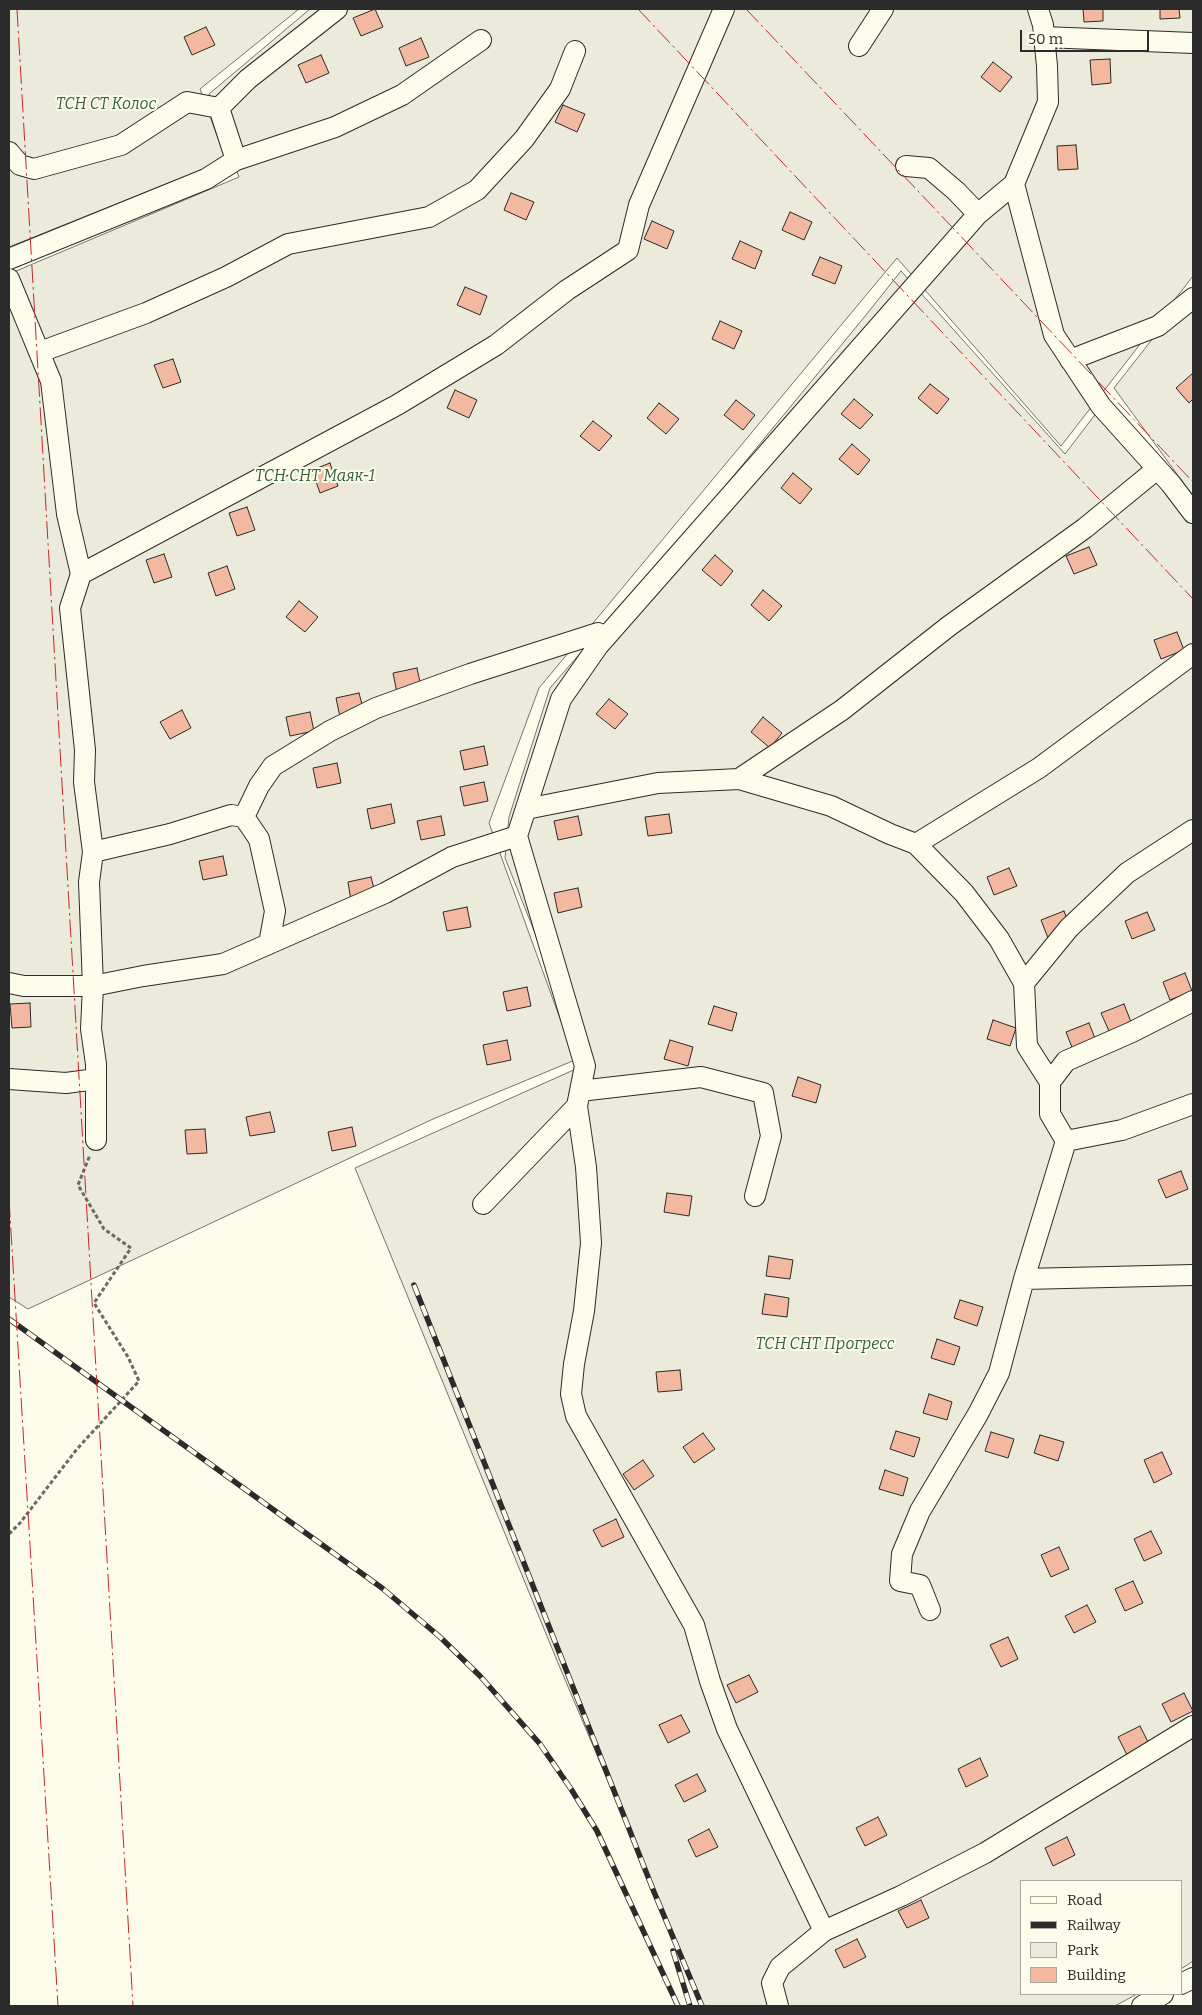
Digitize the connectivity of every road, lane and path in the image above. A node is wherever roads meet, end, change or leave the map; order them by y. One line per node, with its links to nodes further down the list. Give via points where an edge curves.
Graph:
1 (337, 9): 10 (street, via 248,79)
2 (724, 9): 23 (street, via 639,205 628,250 567,290 496,345 397,405)
3 (883, 9): 8 (street)
4 (1038, 9): 5 (street)
5 (1044, 37): 7 (street); 14 (street, via 1048,102)
6 (481, 40): 12 (street, via 402,95 335,127)
7 (1193, 43)
8 (859, 46)
9 (575, 51): 19 (street, via 560,89 524,139 477,190 429,217 288,244 226,277 146,312)
10 (219, 108): 11 (street, via 187,102 121,145 34,169 20,165); 12 (street)
11 (9, 152)
12 (236, 160): 16 (street, via 206,179)
13 (906, 166): 15 (street, via 928,168)
14 (1014, 184): 15 (street); 20 (street, via 1054,335)
15 (978, 214): 24 (street)
16 (9, 259)
17 (9, 280): 19 (street)
18 (1193, 298): 20 (street, via 1158,326)
19 (40, 352): 23 (street, via 51,381 67,514)
20 (1070, 360): 21 (street, via 1102,406)
21 (1157, 469): 22 (street); 26 (street, via 1085,528 949,626 842,710)
22 (1193, 513)
23 (81, 574): 32 (street, via 70,608)
24 (606, 637): 27 (street, via 561,699); 28 (street, via 598,633 376,708 272,766)
25 (1193, 654): 31 (street, via 1039,768)
26 (739, 779): 27 (street, via 658,783); 31 (street, via 832,806)
27 (526, 809): 30 (street)
28 (244, 817): 32 (street, via 231,815 170,834); 33 (street, via 259,839 275,911)
29 (1193, 830): 35 (street, via 1128,873 1069,928)
30 (517, 836): 33 (street, via 452,857 385,893); 41 (street, via 585,1066)
31 (916, 844): 35 (street, via 964,893 999,939)
32 (93, 852): 36 (street, via 89,882)
33 (269, 944): 36 (street, via 223,964)
34 (9, 982): 36 (street, via 24,986)
35 (1024, 983): 40 (street, via 1027,1046)
36 (93, 986): 39 (street, via 91,1029)
37 (1193, 1001): 40 (street, via 1066,1061)
38 (9, 1079): 39 (street, via 66,1084)
39 (96, 1079): 43 (street)
40 (1050, 1082): 44 (street, via 1050,1114)
41 (578, 1099): 45 (street, via 701,1078 763,1093 771,1136); 46 (street); 52 (street, via 591,1243 571,1394 576,1416 694,1625 727,1728)
42 (1193, 1104): 44 (street, via 1122,1130)
43 (96, 1140): 49 (path, via 78,1185 104,1229 131,1248 94,1303 139,1381 77,1449)
44 (1066, 1141): 48 (street)
45 (755, 1196)
46 (484, 1204)
47 (1193, 1275): 48 (street)
48 (1024, 1279): 50 (street, via 999,1373 920,1511 902,1554 900,1581 920,1585)
49 (9, 1534)
50 (930, 1610)
51 (1193, 1726): 52 (street, via 985,1853)
52 (824, 1931): 54 (street, via 780,1967 772,1983)
53 (1162, 1995): 55 (street)
54 (778, 2006)
55 (1142, 2006)

